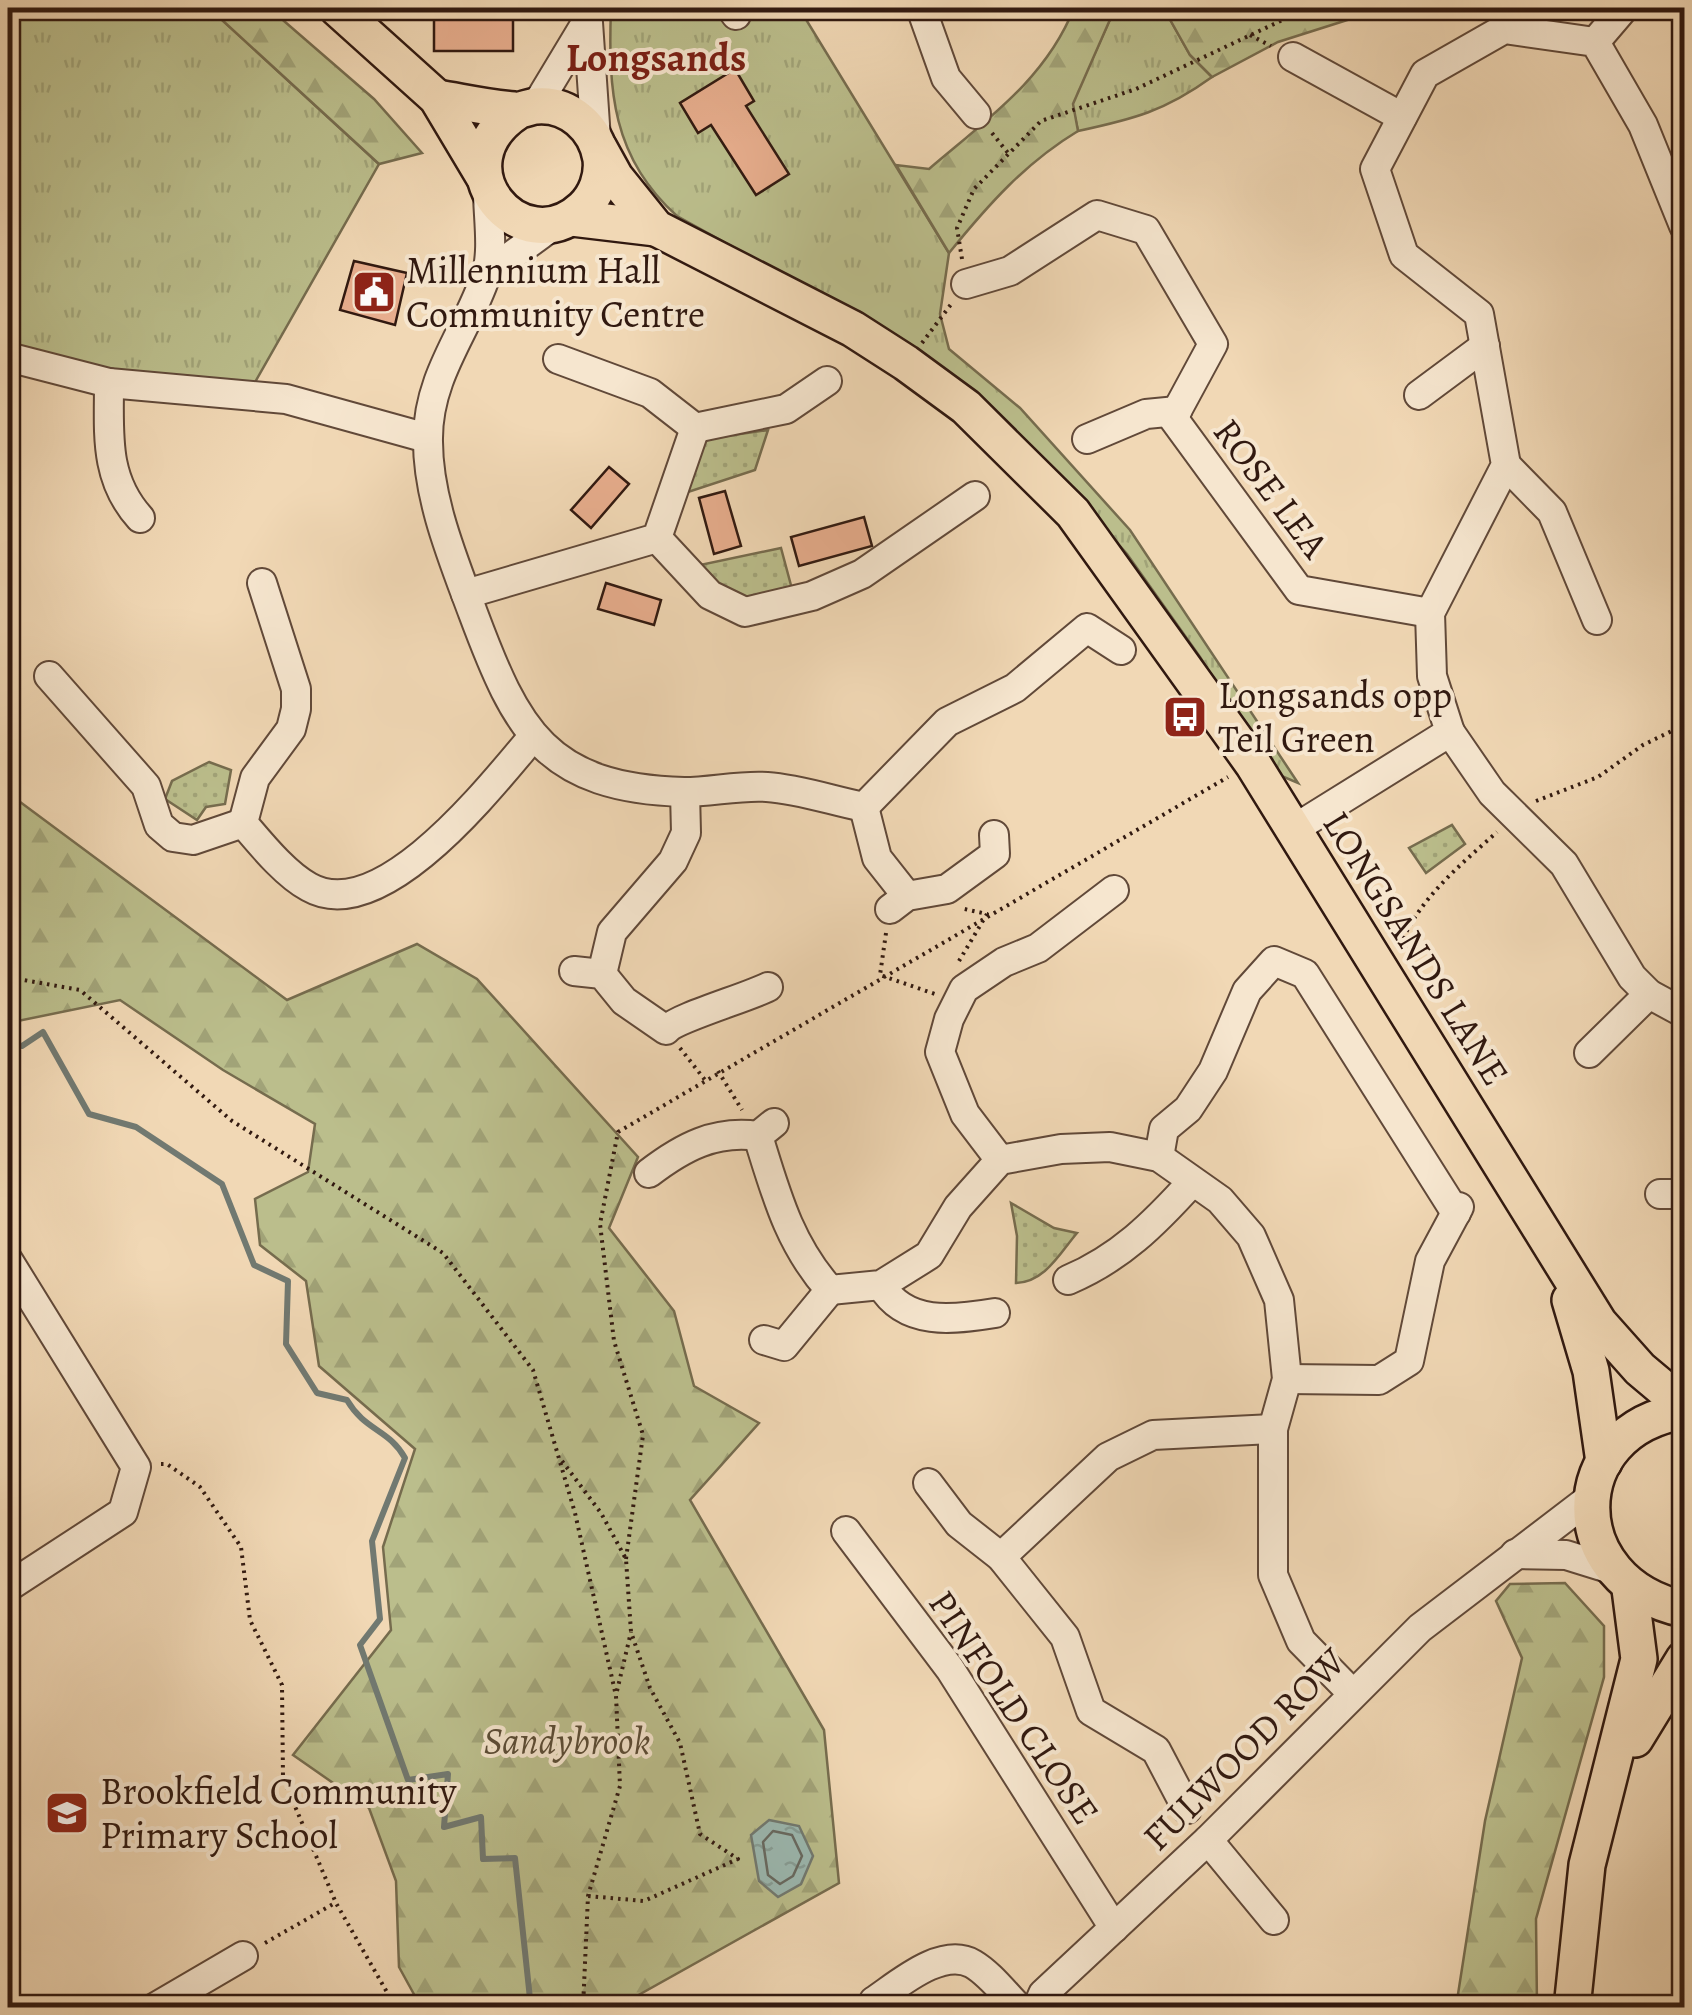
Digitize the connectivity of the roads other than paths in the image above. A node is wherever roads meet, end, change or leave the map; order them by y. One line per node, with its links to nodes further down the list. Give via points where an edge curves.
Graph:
1 (337, 8): 7 (main road)
2 (921, 8): 9 (street, via 946,78)
3 (1624, 8): 5 (street)
4 (587, 15): 8 (street, LONGSANDS LANE); 11 (street, LONGSANDS LANE)
5 (1595, 42): 10 (street, via 1504,29 1425,74); 14 (street, via 1643,125)
6 (1293, 57): 10 (street)
7 (437, 98): 8 (main road); 12 (main road)
8 (527, 108): 11 (main road, via 571,113); 12 (main road, via 490,137)
9 (976, 114)
10 (1402, 117): 18 (street, via 1375,169 1404,255 1479,314)
11 (597, 144): 13 (main road, via 598,188); 15 (main road, LONGSANDS LANE)
12 (486, 184): 13 (main road, via 516,220); 16 (street)
13 (564, 221): 15 (main road, LONGSANDS LANE); 16 (street)
14 (1684, 226)
15 (656, 228): 43 (main road, LONGSANDS LANE, via 853,329 966,407 1072,513)
16 (488, 272): 26 (street, via 435,390)
17 (966, 284): 24 (street, ROSE LEA, via 1010,271 1097,216 1146,230 1213,344)
18 (1485, 346): 23 (street); 28 (street)
19 (8, 357): 22 (street)
20 (558, 359): 25 (street, via 650,393)
21 (827, 381): 25 (street, via 786,409)
22 (109, 383): 26 (street, via 286,399); 30 (street, via 109,459 122,498)
23 (1419, 395)
24 (1177, 412): 27 (street, via 1146,414); 34 (street, ROSE LEA, via 1173,418 1299,590)
25 (695, 428): 31 (street)
26 (428, 438): 33 (street, via 449,550)
27 (1088, 439)
28 (1506, 465): 34 (street); 35 (street, via 1552,512)
29 (975, 496): 31 (street, via 862,574 812,596 745,612 710,596)
30 (140, 518)
31 (657, 538): 33 (street)
32 (262, 583): 42 (street, via 296,688 296,709 291,729 255,778)
33 (466, 594): 39 (street, via 494,671)
34 (1430, 613): 38 (street, via 1432,676)
35 (1597, 620)
36 (1121, 650): 41 (street, via 1087,628 1015,688 947,722)
37 (49, 676): 42 (street, via 146,786 159,825 172,837 194,840)
38 (1450, 732): 43 (street); 47 (street, via 1492,793 1564,864 1616,956)
39 (532, 738): 40 (street, via 576,771 626,786); 42 (street, via 428,851 380,884 342,893 307,887)
40 (684, 792): 41 (street, via 768,787); 46 (street, via 680,847 588,972 624,1001 676,1023)
41 (864, 807): 44 (street, via 898,903 948,890 996,854)
42 (243, 823)
43 (1294, 829): 55 (main road, LONGSANDS LANE)
44 (994, 835)
45 (1114, 890): 51 (street, via 1038,948 964,989 940,1052 965,1114)
46 (768, 987)
47 (1650, 994): 48 (street); 49 (street)
48 (1684, 1013)
49 (1589, 1053)
50 (1158, 1157): 51 (street, via 1110,1146); 53 (street); 61 (street, via 1164,1129 1188,1109 1212,1072 1247,991 1274,962 1304,974 1457,1210 1430,1262 1409,1361 1379,1380)
51 (1000, 1160): 57 (street, via 958,1207 929,1255)
52 (649, 1173): 58 (street, via 706,1138 766,1130 802,1260)
53 (1192, 1182): 56 (street, via 1146,1234); 61 (street, via 1220,1200 1251,1236 1280,1300)
54 (8, 1260): 71 (street, via 136,1467 122,1512)
55 (1558, 1260): 62 (main road, via 1615,1344); 64 (main road, via 1591,1371)
56 (1068, 1280)
57 (881, 1285): 58 (street); 59 (street, via 891,1303 914,1315)
58 (830, 1290): 60 (street, via 784,1346)
59 (995, 1313)
60 (764, 1340)
61 (1286, 1380): 63 (street)
62 (1684, 1409): 64 (main road, via 1640,1425)
63 (1273, 1429): 69 (street, via 1153,1435 1108,1457); 74 (street, via 1273,1575 1301,1641)
64 (1604, 1462): 66 (main road)
65 (928, 1483): 69 (street, via 959,1524)
66 (1593, 1496): 68 (street, FULWOOD ROW); 70 (main road, via 1592,1522)
67 (846, 1531): 79 (street, PINFOLD CLOSE, via 950,1669)
68 (1515, 1554): 70 (street, via 1566,1555); 74 (street, FULWOOD ROW, via 1420,1628)
69 (1001, 1557): 76 (street, via 1065,1637 1091,1711 1156,1750)
70 (1620, 1579): 72 (main road); 75 (main road, via 1639,1659)
71 (8, 1587)
72 (1684, 1609)
73 (1684, 1659): 75 (main road)
74 (1352, 1693): 77 (street, FULWOOD ROW)
75 (1610, 1784): 86 (main road, via 1587,1865)
76 (1188, 1808)
77 (1208, 1840): 78 (street); 79 (street, FULWOOD ROW)
78 (1274, 1920)
79 (1114, 1928): 85 (street, FULWOOD ROW, via 1043,1994)
80 (243, 1956): 81 (street)
81 (201, 1996): 83 (street)
82 (874, 2002): 84 (street, via 932,1966 964,1960)
83 (154, 2008)
84 (1019, 2008)
85 (1037, 2008)
86 (1572, 2008)

